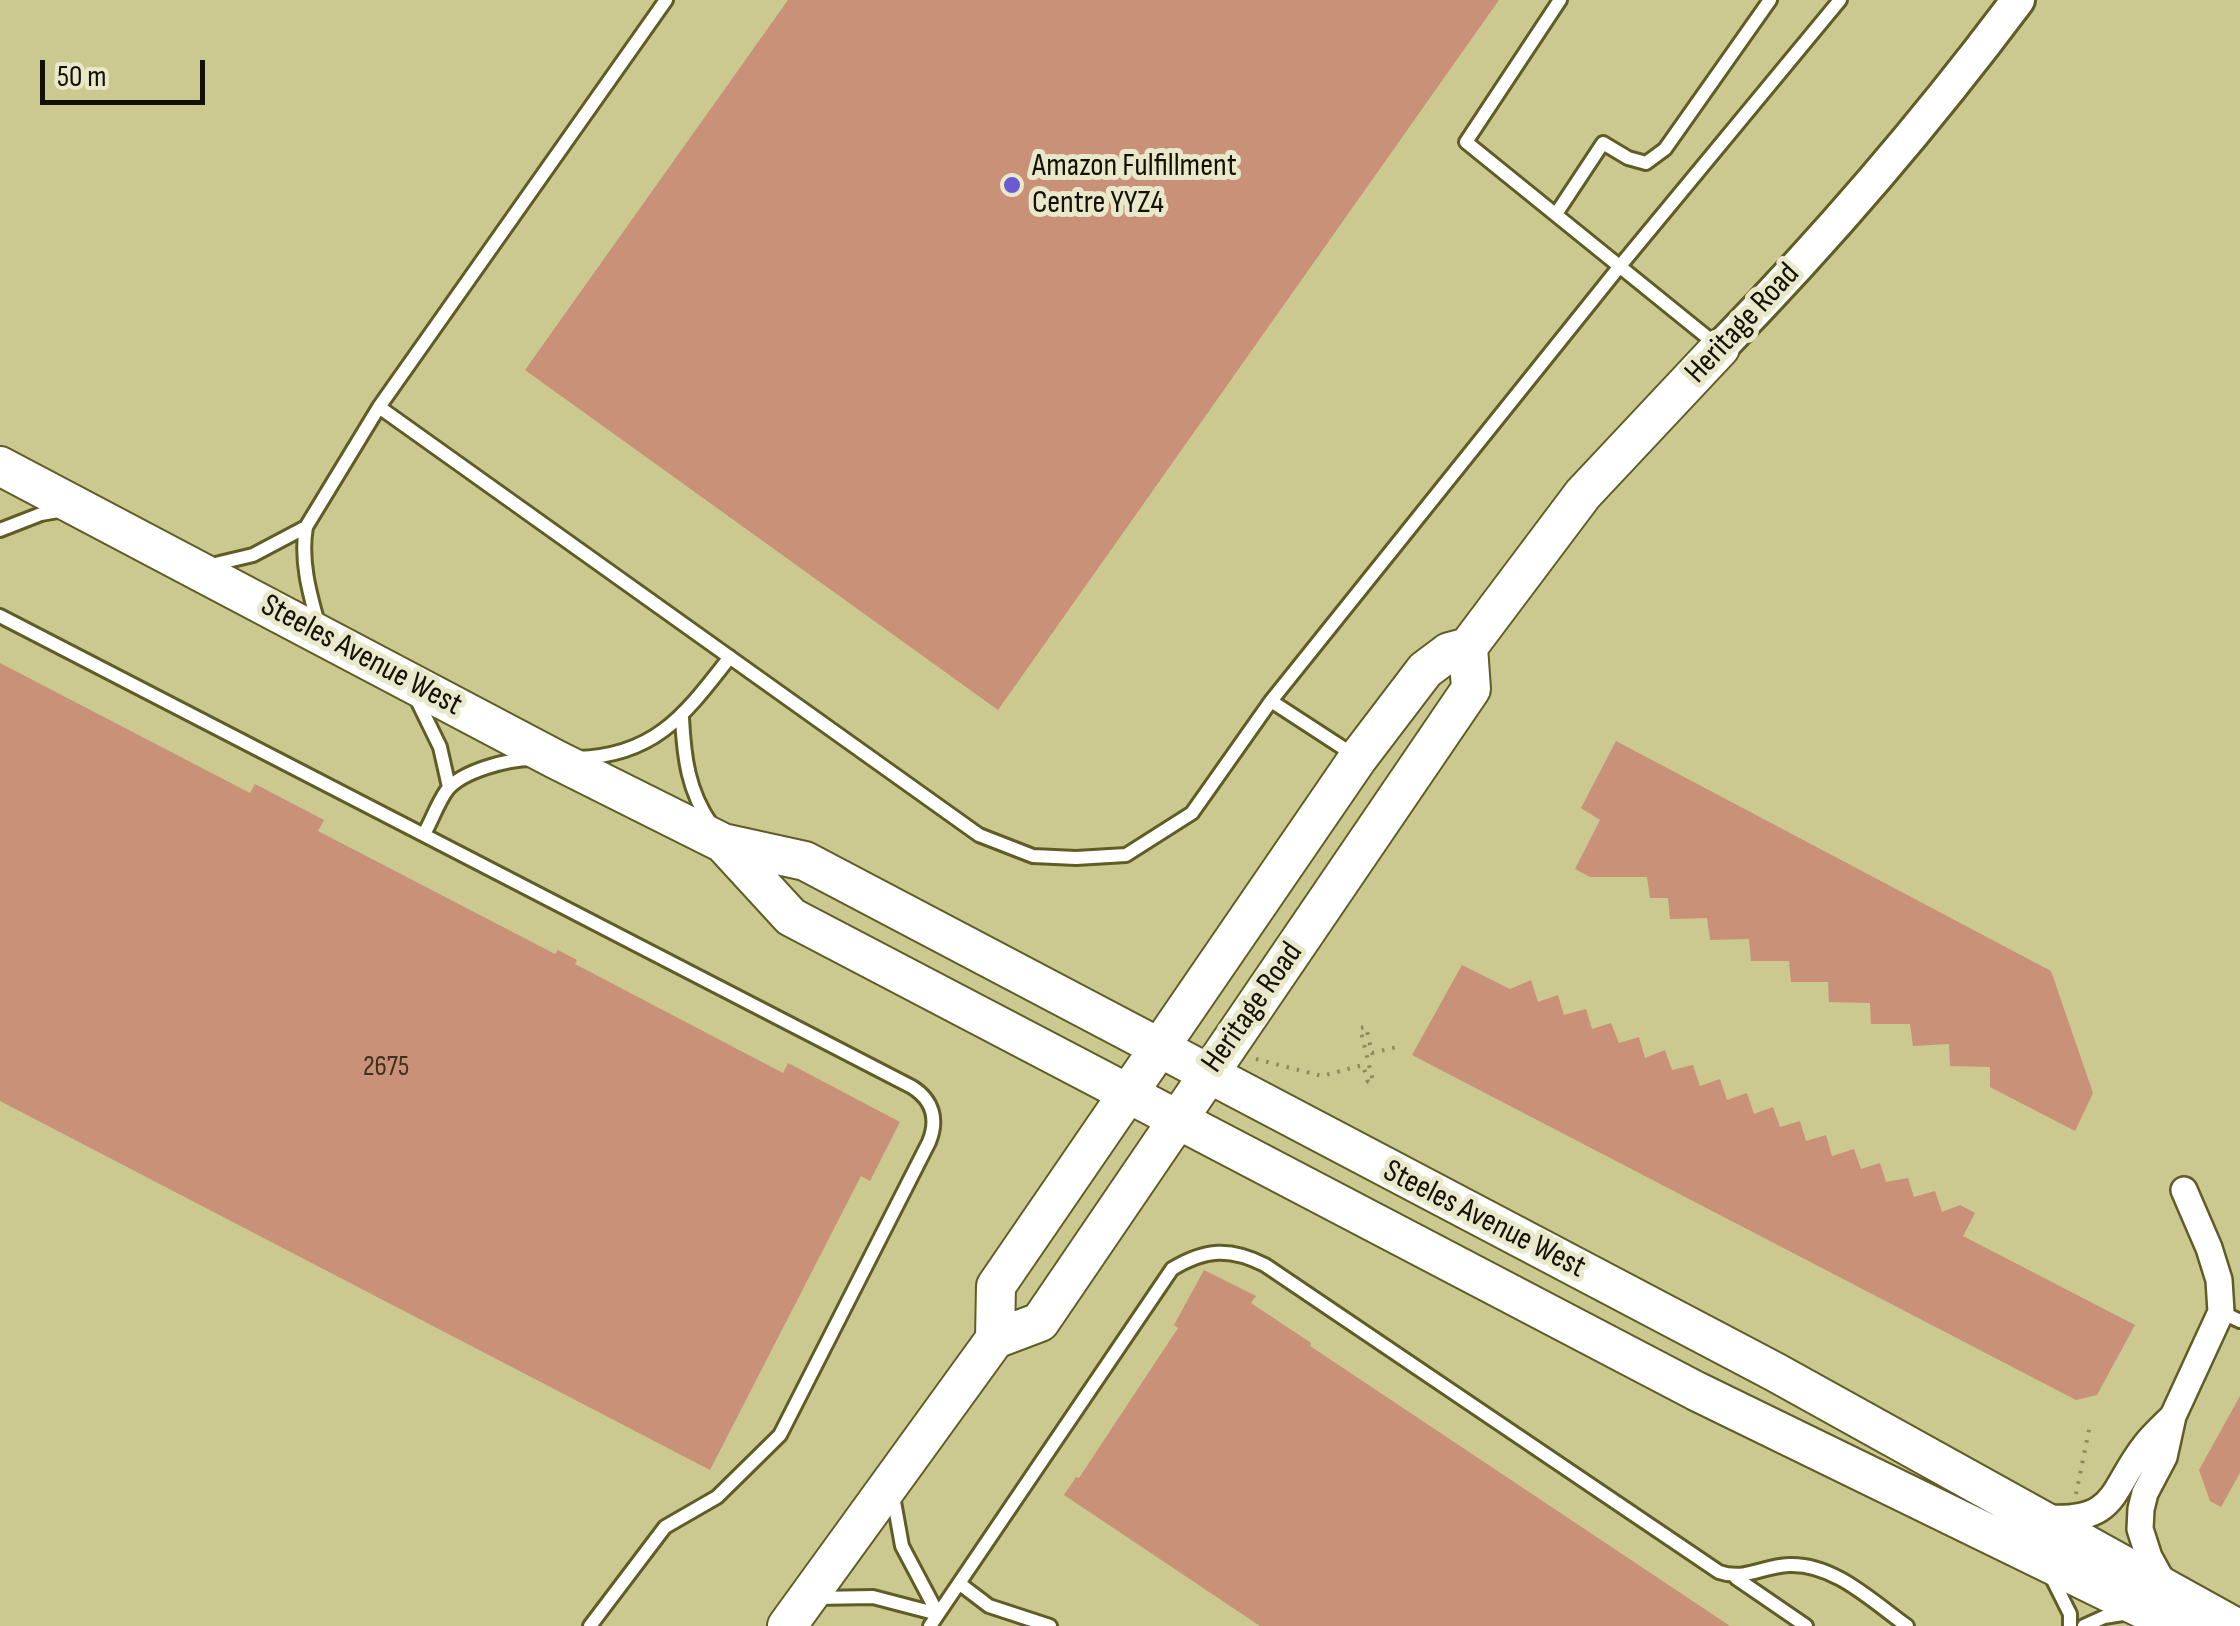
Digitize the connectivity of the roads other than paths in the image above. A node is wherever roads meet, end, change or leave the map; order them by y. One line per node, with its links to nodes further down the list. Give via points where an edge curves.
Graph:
1 (666, 0): 9 (lane)
2 (1560, 0): 6 (lane, via 1466,142)
3 (1770, 0): 6 (lane, via 1664,149 1646,163 1603,143)
4 (1840, 0): 7 (lane)
5 (2018, 0): 8 (street, Heritage Road, via 1937,108)
6 (1556, 214): 7 (lane)
7 (1620, 266): 8 (lane); 20 (lane)
8 (1720, 348): 17 (main road, Heritage Road, via 1584,494)
9 (378, 406): 12 (lane); 18 (lane)
10 (0, 466): 11 (main road, Steeles Avenue West)
11 (78, 507): 13 (lane); 14 (main road, Steeles Avenue West)
12 (306, 527): 14 (lane, via 253,555); 16 (lane, via 308,586)
13 (0, 530)
14 (197, 569): 16 (main road, Steeles Avenue West)
15 (0, 616): 25 (lane)
16 (322, 636): 19 (main road, Steeles Avenue West)
17 (1468, 647): 22 (main road, Heritage Road, via 1436,658); 28 (main road, Heritage Road, via 1471,690)
18 (730, 657): 20 (lane, via 979,836 1033,856 1126,855 1156,838 1192,813); 21 (lane)
19 (401, 677): 23 (main road, Steeles Avenue West); 24 (lane, via 424,710)
20 (1272, 700): 22 (lane)
21 (682, 718): 23 (lane, via 622,750); 26 (lane, via 684,763 698,806)
22 (1358, 758): 27 (main road, Heritage Road)
23 (554, 759): 24 (lane, via 482,768); 26 (main road, Steeles Avenue West)
24 (449, 787): 25 (lane)
25 (424, 834): 43 (lane, via 912,1087 934,1116 930,1142 780,1435 717,1497 664,1527)
26 (723, 843): 27 (main road, Steeles Avenue West, via 805,861); 29 (main road, Steeles Avenue West, via 791,917)
27 (1157, 1048): 28 (main road, Steeles Avenue West); 29 (main road, Heritage Road)
28 (1207, 1075): 30 (main road, Heritage Road); 36 (main road, Steeles Avenue West, via 1758,1363)
29 (1128, 1094): 30 (main road, Steeles Avenue West); 33 (main road, Heritage Road, via 996,1286)
30 (1177, 1119): 33 (main road, Heritage Road, via 1040,1322); 37 (main road, Steeles Avenue West, via 1696,1391)
31 (2184, 1190): 32 (street)
32 (2230, 1317): 34 (street)
33 (995, 1339): 35 (main road)
34 (2174, 1416): 36 (street, via 2144,1446 2103,1508 2088,1517); 40 (street, via 2164,1457 2145,1493 2140,1529)
35 (891, 1482): 41 (main road); 42 (lane, via 902,1546)
36 (2034, 1518): 40 (main road, Steeles Avenue West)
37 (2038, 1558): 40 (main road, Steeles Avenue West); 47 (lane, via 2062,1593)
38 (1736, 1578): 39 (lane, via 1264,1265 1242,1254 1211,1253 1172,1269); 45 (lane); 46 (lane, via 1790,1564 1815,1568)
39 (960, 1584): 42 (lane); 44 (lane, via 989,1606)
40 (2164, 1609): 48 (lane); 49 (main road, Steeles Avenue West)
41 (797, 1612): 42 (lane, via 873,1597)
42 (934, 1620)
43 (590, 1626)
44 (1050, 1626)
45 (1806, 1626)
46 (1907, 1626)
47 (2070, 1626)
48 (2084, 1626)
49 (2233, 1626)

